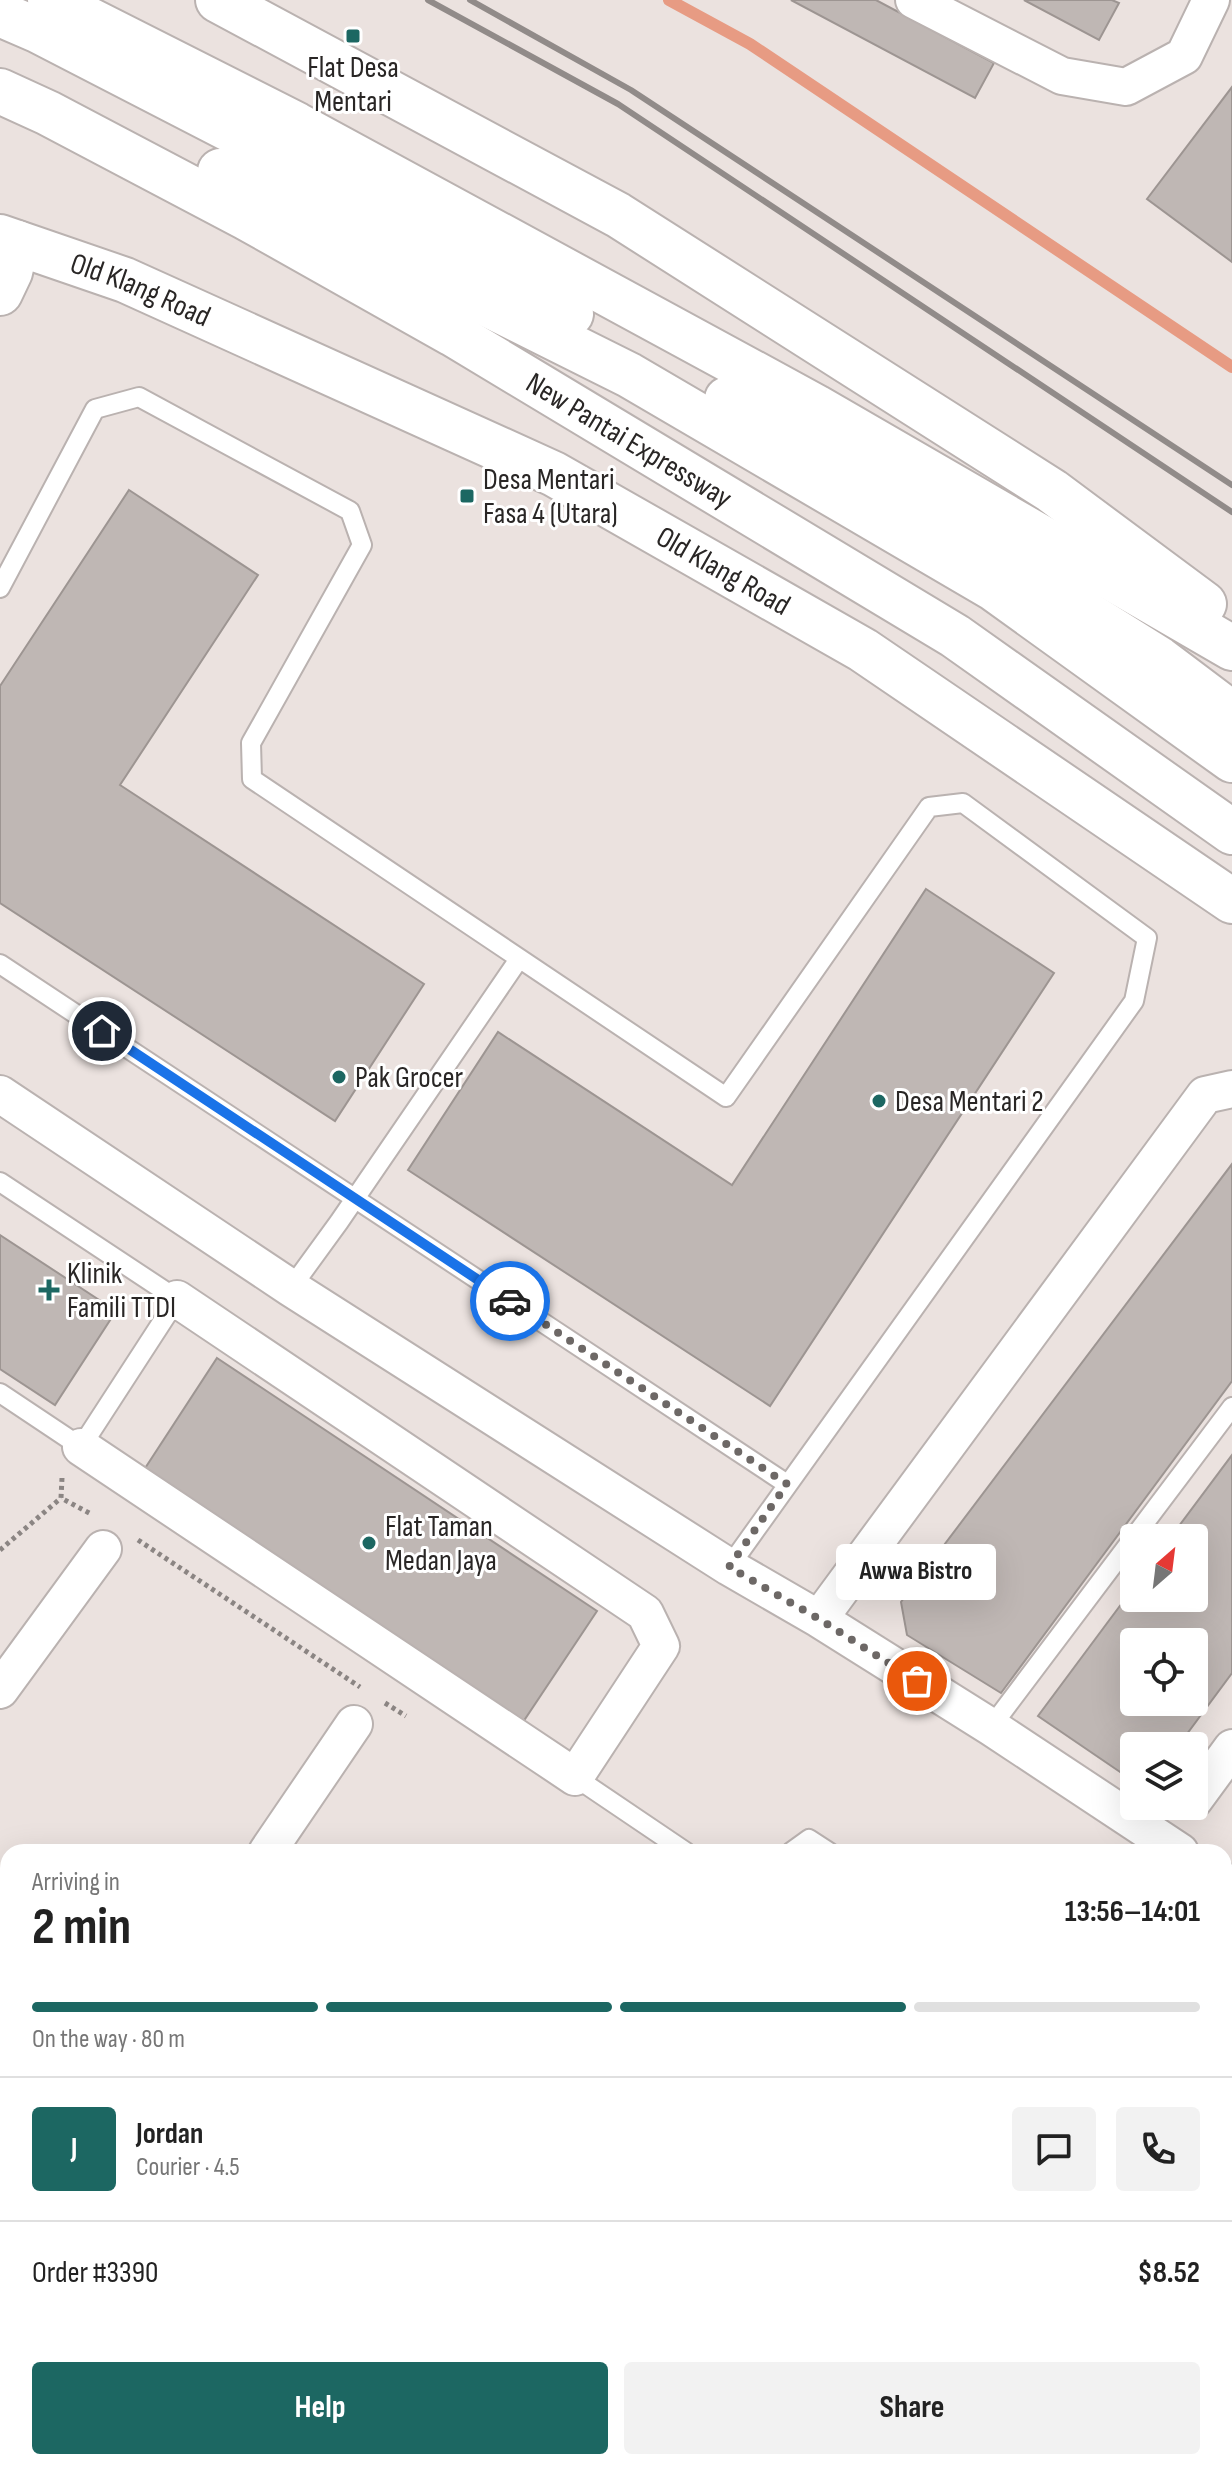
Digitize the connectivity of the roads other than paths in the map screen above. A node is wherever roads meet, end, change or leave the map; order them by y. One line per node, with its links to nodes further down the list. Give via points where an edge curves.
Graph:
1 (50, 0): 12 (main road, via 297,125 816,407)
2 (218, 0): 11 (main road, via 618,215 1052,491)
3 (914, 0): 4 (street, via 1062,76 1126,87 1184,56)
4 (1211, 0)
5 (0, 14): 13 (main road, via 256,143 849,465 1159,659)
6 (0, 63): 14 (main road, via 629,375 993,588)
7 (0, 91): 15 (main road, New Pantai Expressway, via 247,218 453,334 955,636)
8 (6, 231): 9 (main road, via 10,272); 16 (main road, Old Klang Road, via 554,474 863,650)
9 (0, 293)
10 (0, 588): 17 (lane, via 95,409 139,397 350,511 362,545 251,743 252,779)
11 (1232, 625)
12 (1232, 648)
13 (1232, 714)
14 (1232, 760)
15 (1232, 832)
16 (1232, 901)
17 (519, 959): 22 (lane); 28 (lane, via 726,1097 929,807 963,803 1147,938 1134,1001)
18 (0, 964): 22 (lane)
19 (1232, 1089): 31 (street, via 1205,1095)
20 (0, 1094): 23 (street)
21 (0, 1182): 24 (lane)
22 (355, 1198): 23 (lane); 28 (lane)
23 (291, 1288): 30 (street)
24 (177, 1299): 27 (lane); 36 (street, via 645,1613 661,1646)
25 (0, 1393): 27 (lane)
26 (1232, 1407): 34 (lane)
27 (81, 1447): 36 (street)
28 (787, 1484): 30 (lane)
29 (112, 1535): 32 (street)
30 (729, 1567): 31 (street)
31 (819, 1619): 34 (street)
32 (0, 1690)
33 (363, 1709): 39 (street)
34 (991, 1727): 41 (street)
35 (1232, 1748): 37 (street)
36 (575, 1777): 40 (lane)
37 (1208, 1781)
38 (1183, 1820): 42 (street)
39 (272, 1844)
40 (674, 1844)
41 (1169, 1844)
42 (1173, 1844)

